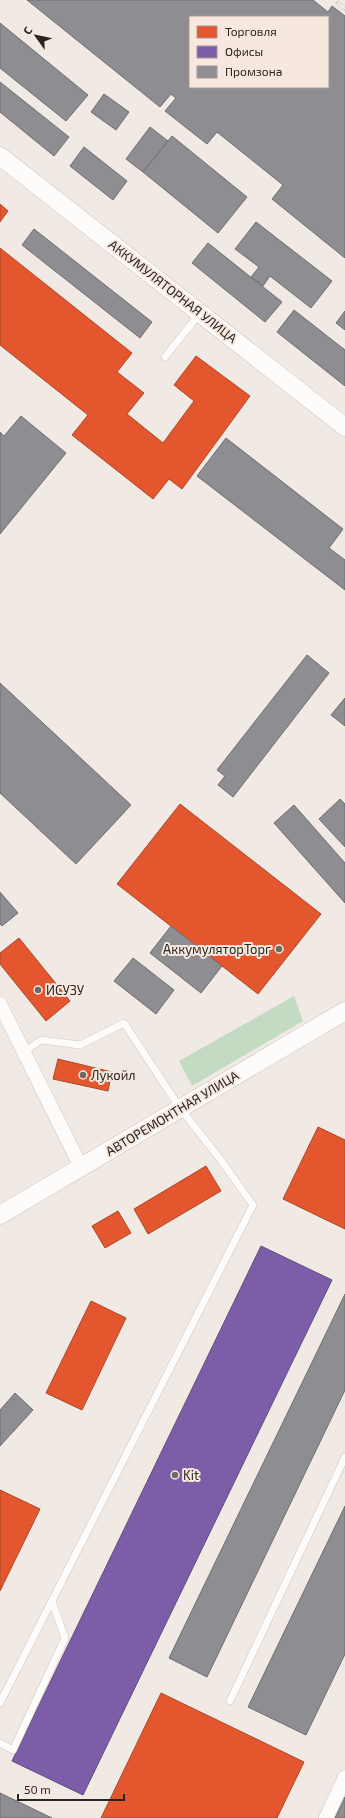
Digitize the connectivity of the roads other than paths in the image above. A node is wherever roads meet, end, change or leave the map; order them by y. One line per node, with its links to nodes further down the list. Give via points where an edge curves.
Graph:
1 (0, 156): 2 (street, АККУМУЛЯТОРНАЯ УЛИЦА)
2 (200, 313): 3 (lane); 4 (street, АККУМУЛЯТОРНАЯ УЛИЦА)
3 (165, 357)
4 (345, 427)
5 (0, 1004): 7 (street)
6 (345, 1011): 8 (street, АВТОРЕМОНТНАЯ УЛИЦА)
7 (24, 1052): 8 (lane, via 41,1040 80,1045 124,1023); 9 (street)
8 (180, 1108): 9 (street, АВТОРЕМОНТНАЯ УЛИЦА); 12 (lane, via 253,1206)
9 (81, 1167): 10 (street, АВТОРЕМОНТНАЯ УЛИЦА)
10 (0, 1215)
11 (345, 1457): 13 (lane)
12 (52, 1601): 14 (lane); 15 (lane, via 65,1638 13,1750)
13 (230, 1701)
14 (0, 1702)
15 (0, 1743)
16 (345, 1777): 17 (street)
17 (326, 1818)

